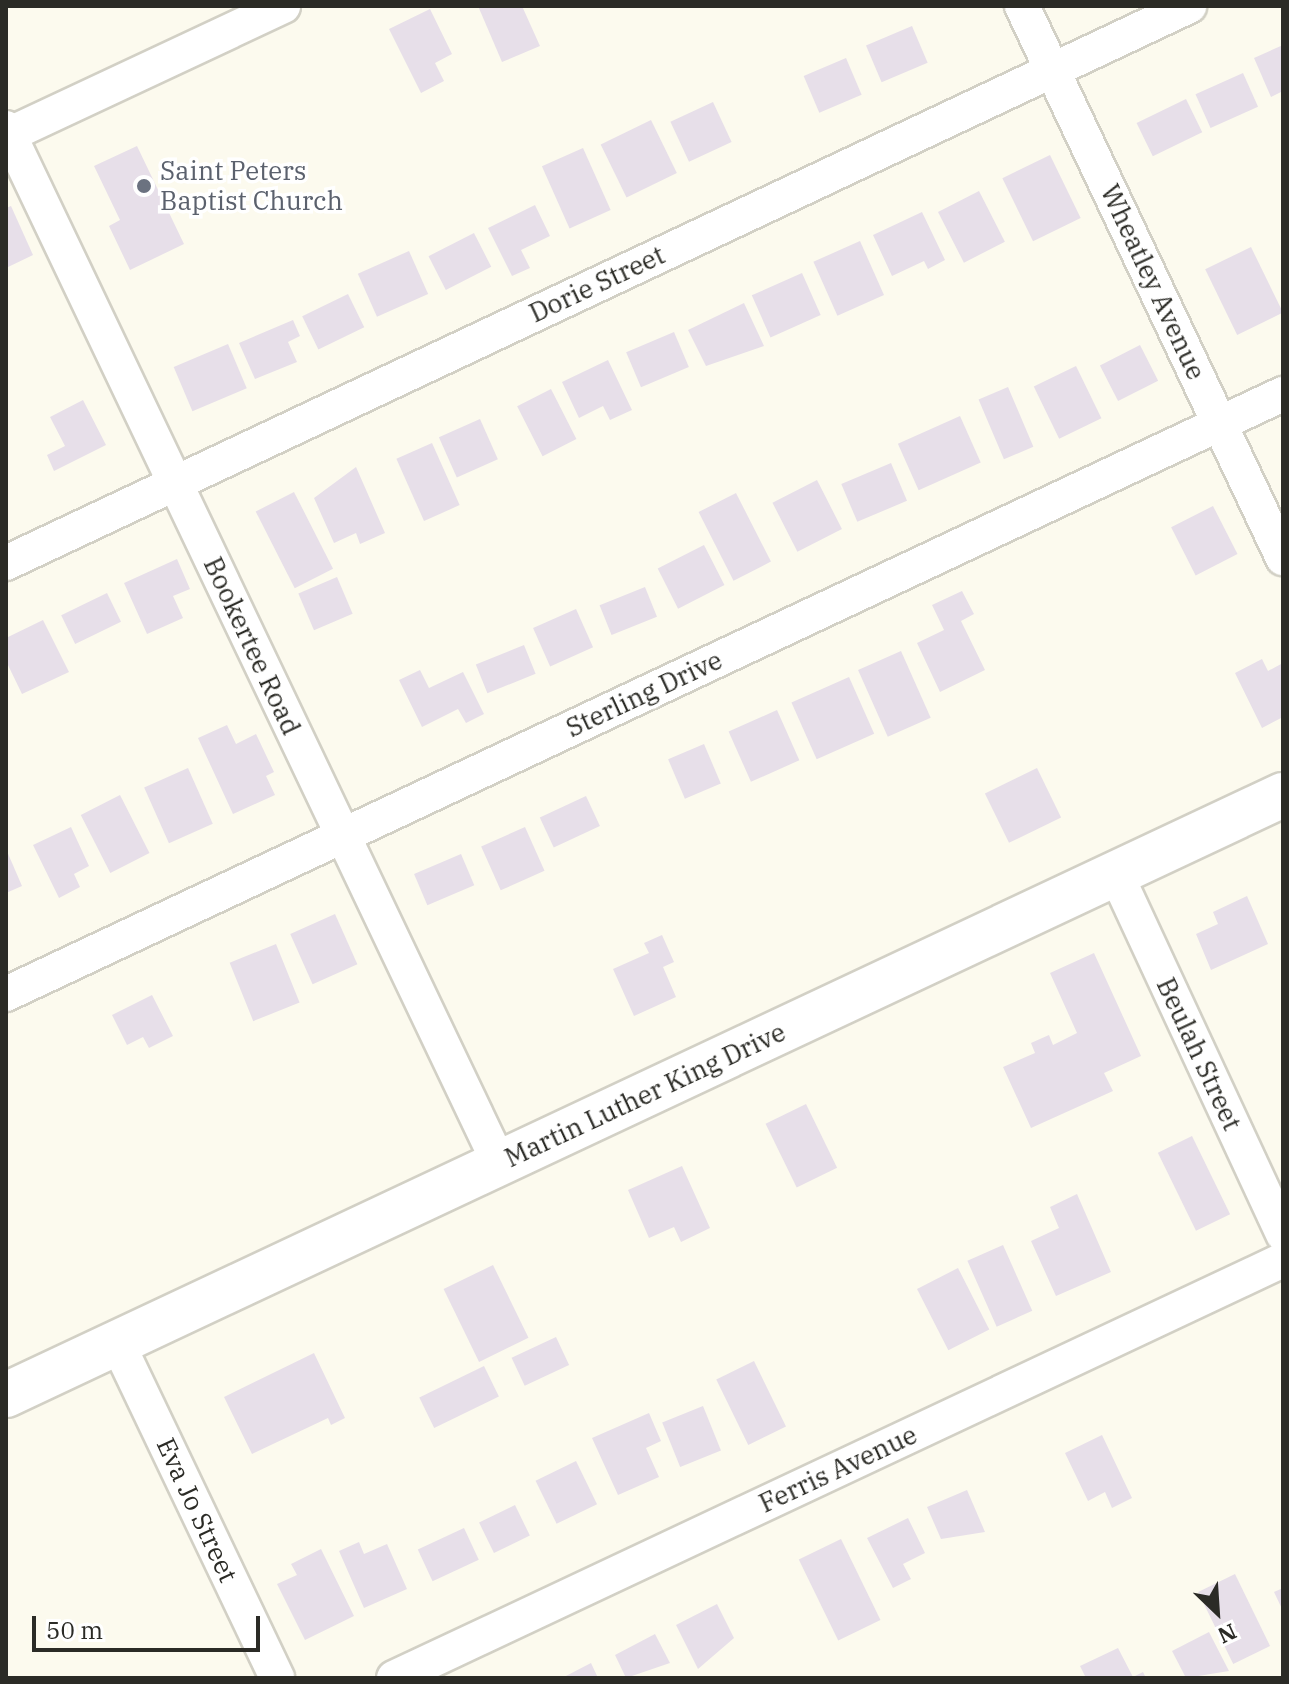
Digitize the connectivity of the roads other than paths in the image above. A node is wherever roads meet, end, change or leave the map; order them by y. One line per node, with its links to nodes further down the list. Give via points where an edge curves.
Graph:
1 (283, 6): 5 (street)
2 (1022, 6): 4 (street, Wheatley Avenue)
3 (1189, 6): 4 (street, Dorie Street)
4 (1053, 70): 7 (street, Wheatley Avenue); 8 (street, Dorie Street)
5 (7, 133): 8 (street, Bookertee Road)
6 (1283, 394): 7 (street, Sterling Drive)
7 (1220, 423): 9 (street, Wheatley Avenue); 12 (street, Sterling Drive)
8 (175, 483): 10 (street, Dorie Street); 12 (street, Bookertee Road)
9 (1283, 558)
10 (6, 563)
11 (1283, 795): 13 (main road, Martin Luther King Drive)
12 (342, 836): 14 (street, Sterling Drive); 15 (street, Bookertee Road)
13 (1116, 874): 15 (main road, Martin Luther King Drive); 16 (street, Beulah Street)
14 (6, 994)
15 (499, 1163): 18 (main road, Martin Luther King Drive)
16 (1283, 1234)
17 (1283, 1260): 21 (street, Ferris Avenue)
18 (117, 1342): 19 (main road, Martin Luther King Drive); 20 (street, Eva Jo Street)
19 (6, 1395)
20 (277, 1678)
21 (394, 1678)

